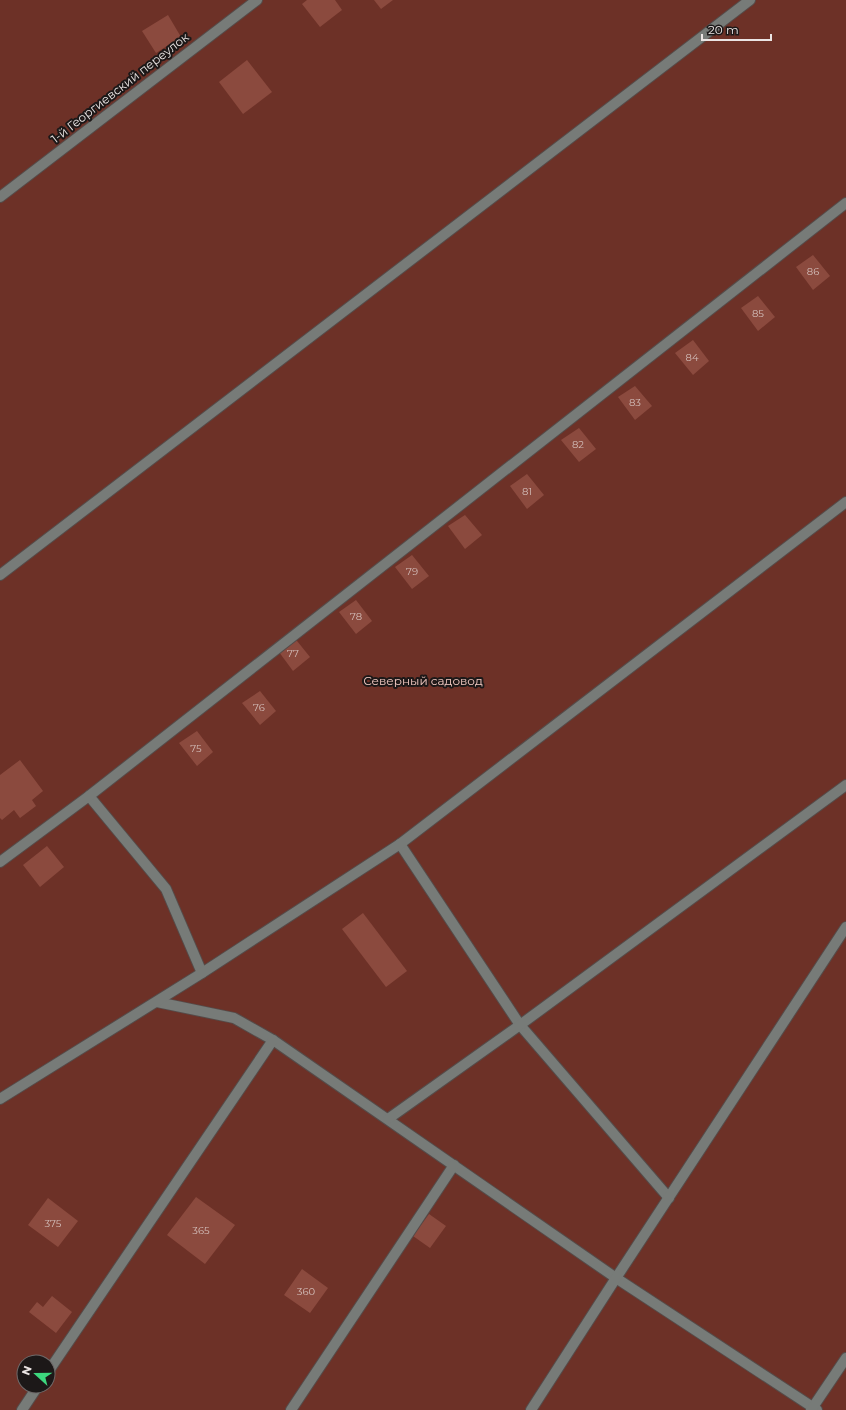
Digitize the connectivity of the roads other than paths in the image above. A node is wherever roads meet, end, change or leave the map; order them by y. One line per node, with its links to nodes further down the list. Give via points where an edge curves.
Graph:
1 (257, 0): 3 (street, 1-й Георгиевский переулок)
2 (750, 0): 6 (street)
3 (0, 197)
4 (846, 203): 8 (street)
5 (846, 502): 9 (street)
6 (0, 575)
7 (846, 785): 15 (street)
8 (89, 796): 10 (street); 13 (street, via 166,889)
9 (400, 844): 13 (street); 15 (street)
10 (0, 862)
11 (846, 927): 12 (street)
12 (842, 941): 20 (street)
13 (202, 973): 14 (street)
14 (157, 1002): 16 (street, via 234,1018); 17 (street)
15 (520, 1025): 18 (street); 20 (street)
16 (273, 1040): 18 (street); 23 (street)
17 (0, 1099)
18 (388, 1119): 19 (street)
19 (454, 1164): 21 (street); 27 (street)
20 (669, 1198): 21 (street)
21 (616, 1278): 25 (street); 28 (street)
22 (846, 1358): 25 (street)
23 (56, 1360)
24 (33, 1394): 26 (street)
25 (814, 1409)
26 (22, 1410)
27 (291, 1410)
28 (532, 1410)

